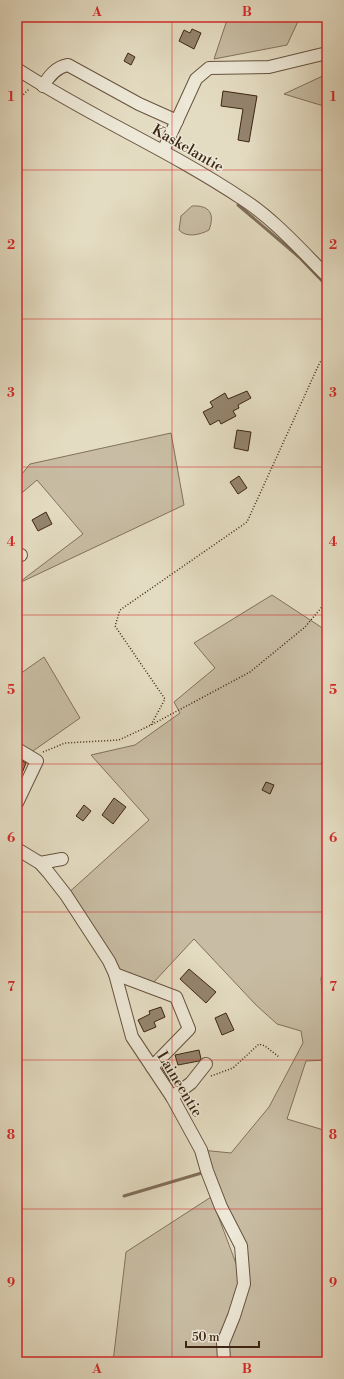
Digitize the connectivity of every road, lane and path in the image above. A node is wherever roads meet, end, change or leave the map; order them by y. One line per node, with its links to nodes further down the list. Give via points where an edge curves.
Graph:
1 (327, 53): 5 (street, via 269,67 209,68 196,79)
2 (17, 69): 3 (street, Kaskelantie)
3 (39, 84): 4 (path); 5 (street, via 60,67 68,65 139,104); 6 (street, Kaskelantie)
4 (17, 101)
5 (177, 121): 6 (street)
6 (163, 151): 7 (street, Kaskelantie, via 242,198 273,222)
7 (327, 276)
8 (327, 357): 10 (path, via 320,362 247,522 120,610 115,626 165,699)
9 (327, 601): 10 (path, via 305,627 250,672)
10 (151, 724): 12 (path, via 119,740 65,744 42,753)
11 (17, 749): 12 (street)
12 (37, 761): 13 (street)
13 (17, 803)
14 (17, 849): 16 (street, Laineentie)
15 (62, 859): 16 (street)
16 (40, 863): 17 (street, Laineentie, via 66,895)
17 (115, 974): 20 (street, Laineentie, via 132,1037); 20 (street, via 176,997 189,1029)
18 (279, 1057): 21 (path, via 266,1046 258,1044 233,1068)
19 (206, 1064): 21 (street)
20 (152, 1068): 22 (street, Laineentie)
21 (191, 1083): 22 (street)
22 (172, 1097): 23 (street, Laineentie, via 200,1150 221,1207 241,1246 244,1284 223,1343 224,1360)
23 (227, 1362)

